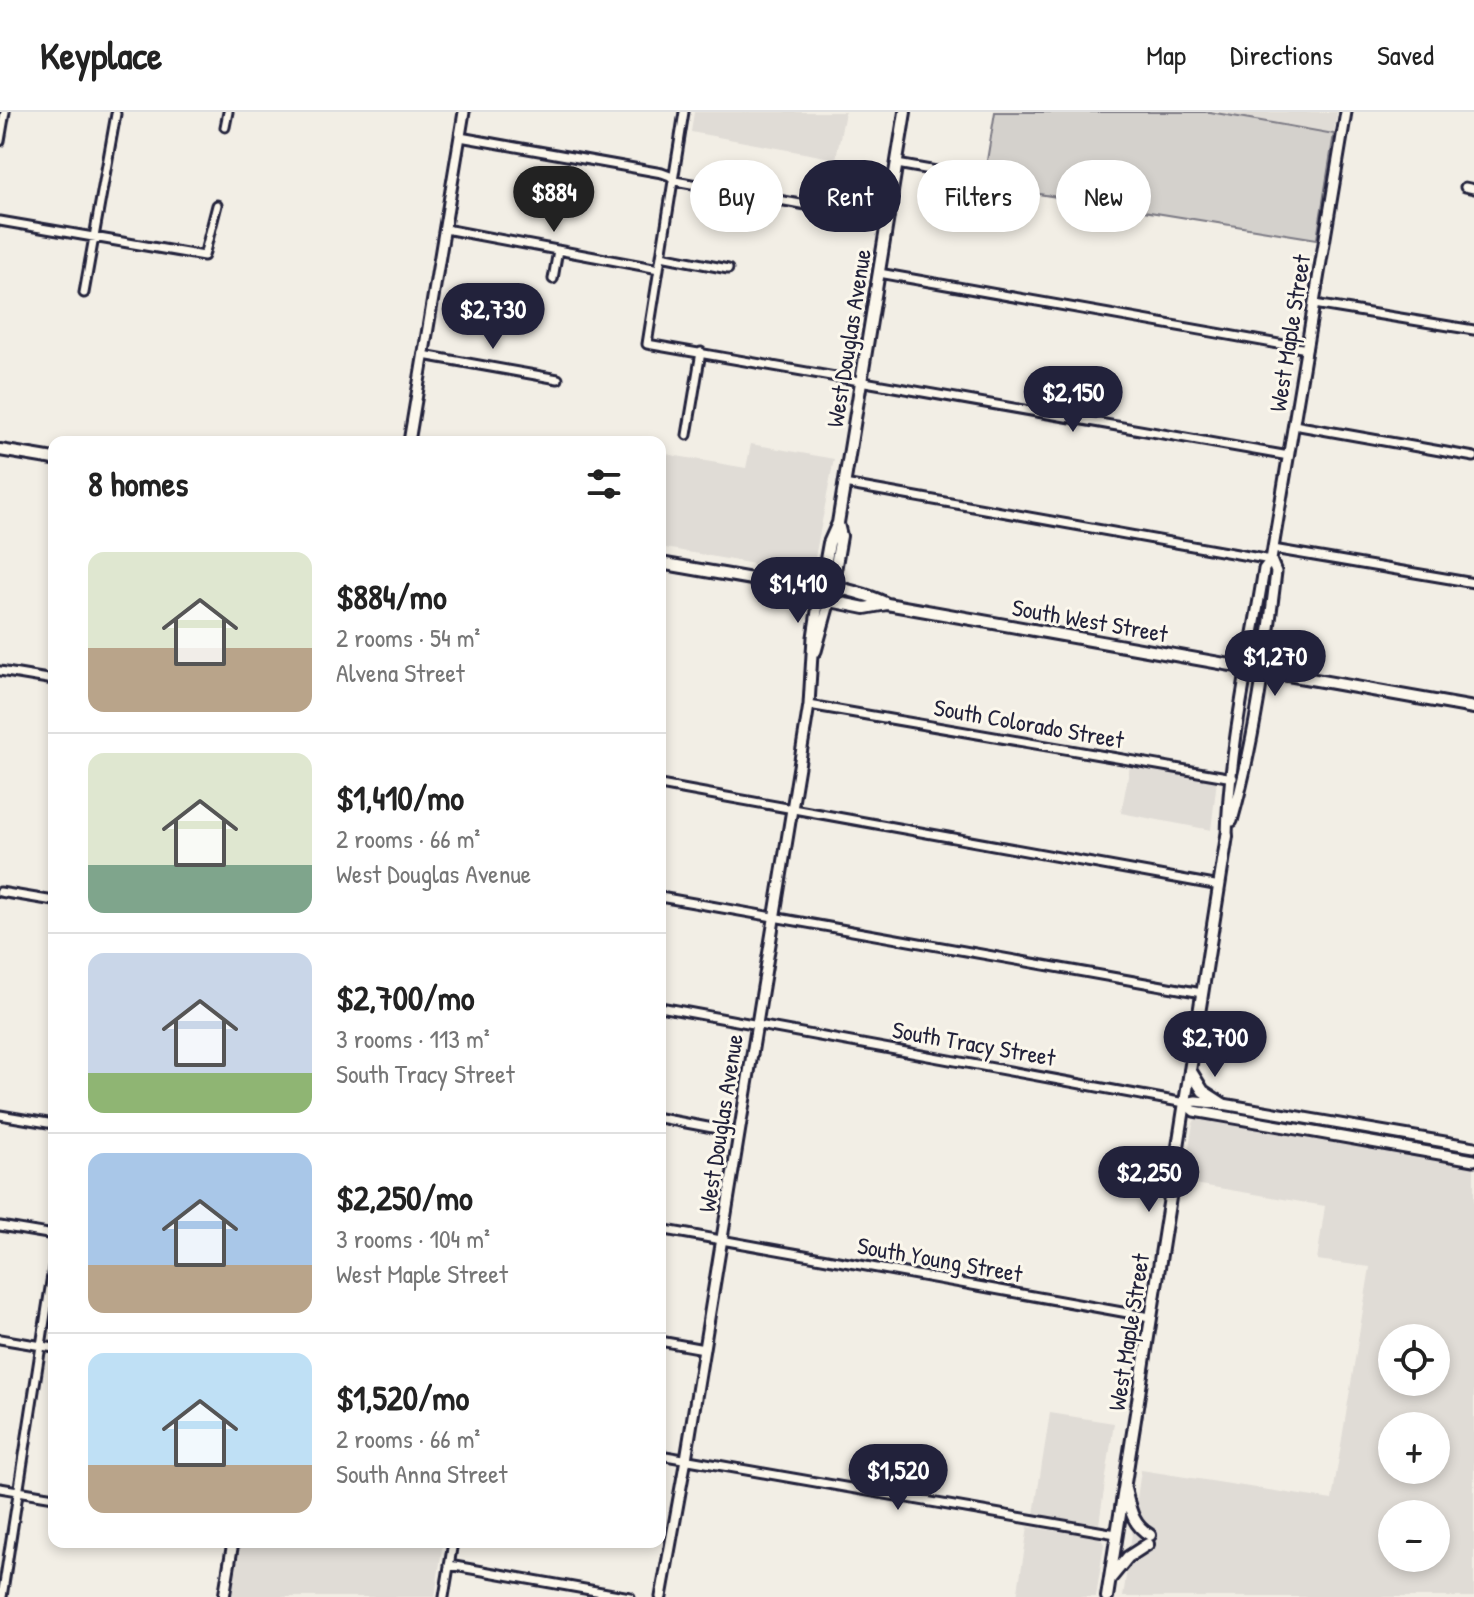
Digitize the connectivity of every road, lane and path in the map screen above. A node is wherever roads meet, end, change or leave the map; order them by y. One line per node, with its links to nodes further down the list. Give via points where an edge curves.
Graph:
1 (5, 112): 10 (street)
2 (228, 112): 8 (street)
3 (464, 112): 9 (street)
4 (684, 112): 12 (street)
5 (905, 112): 11 (main road, West Douglas Avenue)
6 (1346, 112): 26 (street, West Maple Street)
7 (116, 114): 18 (street)
8 (225, 127)
9 (460, 137): 12 (street); 16 (street)
10 (0, 141)
11 (898, 160)
12 (673, 179): 13 (street); 20 (street)
13 (799, 203)
14 (217, 205): 18 (street, via 204,256)
15 (0, 221): 18 (street)
16 (445, 229): 19 (street); 30 (street)
17 (886, 232): 23 (main road, West Douglas Avenue)
18 (95, 236): 25 (street)
19 (558, 250): 21 (street); 24 (street)
20 (661, 256): 21 (street); 22 (street)
21 (659, 269): 29 (street, via 647,344)
22 (728, 269)
23 (879, 273): 28 (street); 32 (main road, West Douglas Avenue)
24 (553, 279)
25 (84, 293)
26 (1314, 304): 27 (street); 28 (street, West Maple Street)
27 (1474, 330)
28 (1307, 349): 33 (street, West Maple Street)
29 (701, 352): 32 (street); 34 (street)
30 (423, 355): 31 (street); 35 (street)
31 (558, 379)
32 (861, 380): 37 (street); 40 (main road, West Douglas Avenue)
33 (1294, 425): 37 (street, West Maple Street); 38 (street)
34 (687, 435)
35 (410, 436)
36 (0, 450): 39 (main road)
37 (1289, 456): 41 (street, West Maple Street)
38 (1474, 457)
39 (48, 458)
40 (844, 484): 42 (street); 46 (main road, West Douglas Avenue, via 829,543)
41 (1273, 549): 42 (street, West Maple Street); 45 (street)
42 (1271, 560): 49 (street, West Maple Street, via 1264,569); 51 (street, West Maple Street, via 1276,572)
43 (666, 564): 44 (main road)
44 (769, 582): 46 (main road, South West Street, via 782,579); 47 (main road, South West Street, via 781,591)
45 (1474, 583)
46 (827, 587): 47 (main road, West Douglas Avenue); 48 (main road, South West Street, via 870,595)
47 (825, 599): 48 (main road, South West Street, via 865,608); 53 (street, West Douglas Avenue, via 813,637)
48 (887, 604): 49 (main road, South West Street)
49 (1247, 669): 51 (main road, South West Street); 55 (street, West Maple Street)
50 (0, 671): 52 (street)
51 (1263, 672): 54 (main road, South West Street); 56 (street, West Maple Street)
52 (48, 679)
53 (809, 705): 57 (street, South Colorado Street); 60 (street, West Douglas Avenue)
54 (1474, 708)
55 (1239, 724): 56 (street); 57 (street, West Maple Street)
56 (1253, 726): 58 (street, West Maple Street)
57 (1230, 778): 58 (street, South Colorado Street); 61 (street, West Maple Street)
58 (1243, 780): 61 (street, West Maple Street)
59 (666, 786): 60 (street)
60 (792, 808): 62 (street); 66 (street, West Douglas Avenue)
61 (1227, 836): 62 (main road, West Maple Street)
62 (1220, 886): 67 (main road, West Maple Street)
63 (0, 892): 65 (street)
64 (666, 898): 66 (street)
65 (48, 900)
66 (774, 918): 67 (street); 69 (street, West Douglas Avenue)
67 (1202, 993): 70 (main road, West Maple Street)
68 (666, 1008): 69 (street, South Tracy Street)
69 (757, 1024): 71 (street, South Tracy Street); 76 (street, West Douglas Avenue)
70 (1190, 1070): 71 (main road, West Maple Street); 72 (main road, via 1203,1091)
71 (1185, 1103): 72 (street, South Tracy Street); 78 (street, South Tracy Street, via 1194,1111); 84 (main road, West Maple Street)
72 (1223, 1104): 77 (street, South Tracy Street)
73 (0, 1115): 75 (street)
74 (666, 1119): 76 (street)
75 (48, 1123)
76 (739, 1133): 82 (street, West Douglas Avenue)
77 (1474, 1147)
78 (1474, 1160)
79 (0, 1226): 81 (street)
80 (666, 1230): 82 (street, South Young Street)
81 (48, 1234)
82 (722, 1240): 84 (street, South Young Street); 89 (street, West Douglas Avenue)
83 (48, 1301): 87 (street)
84 (1150, 1317): 92 (main road, West Maple Street)
85 (0, 1339): 87 (street)
86 (666, 1342): 89 (street)
87 (41, 1346): 88 (street); 94 (street)
88 (48, 1347)
89 (704, 1349): 91 (street, West Douglas Avenue)
90 (666, 1456): 91 (street)
91 (686, 1459): 96 (street); 105 (street, West Douglas Avenue)
92 (1124, 1485): 96 (main road, West Maple Street); 100 (main road, via 1134,1519 1149,1539)
93 (0, 1488): 94 (street)
94 (19, 1491): 95 (street); 101 (street)
95 (48, 1496)
96 (1116, 1534): 100 (main road, West Maple Street)
97 (232, 1548): 102 (street)
98 (452, 1548): 99 (street)
99 (449, 1565): 103 (street); 104 (street)
100 (1109, 1581): 106 (main road, West Maple Street)
101 (2, 1597)
102 (224, 1597)
103 (444, 1597)
104 (630, 1597)
105 (661, 1597)
106 (1107, 1597)

